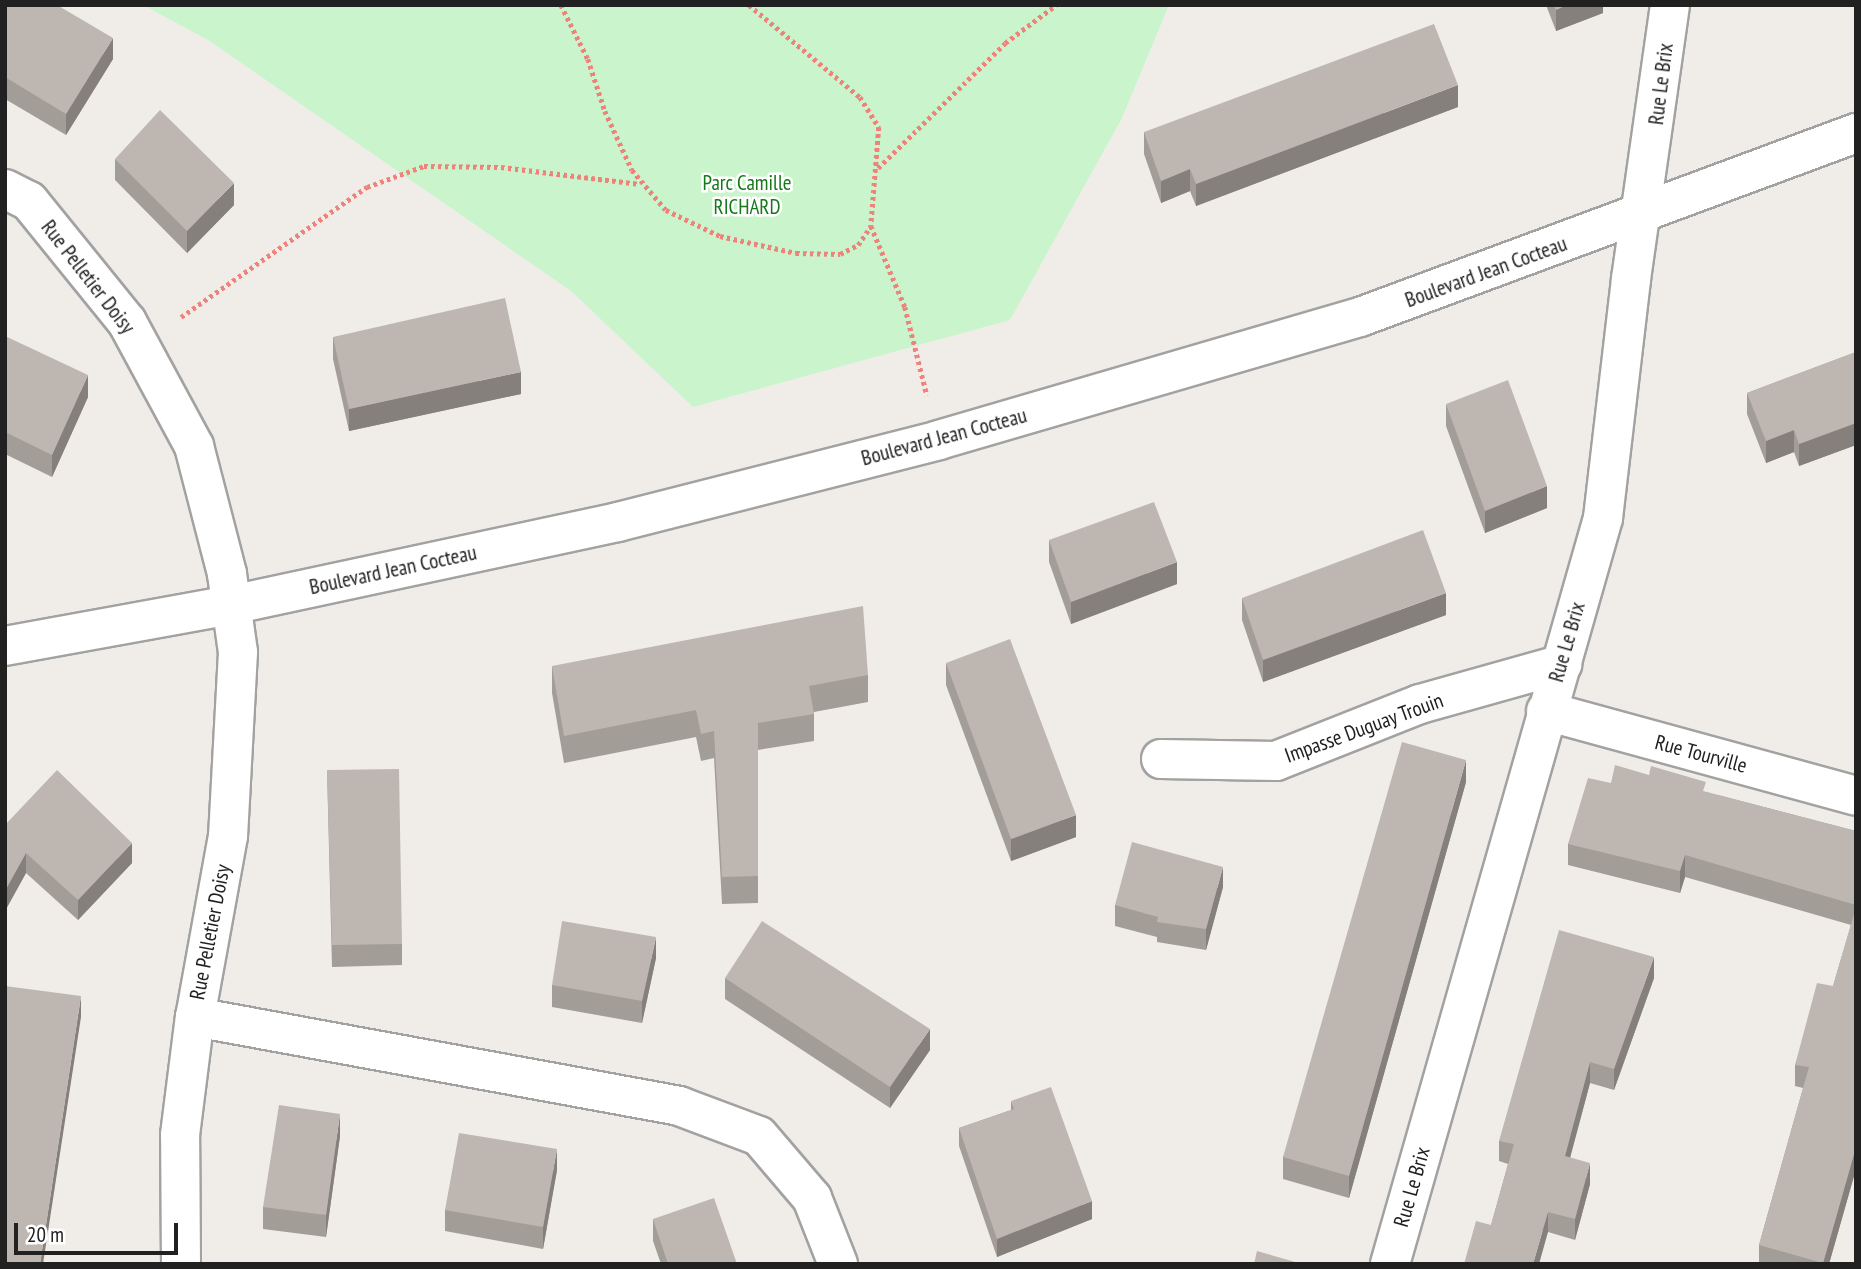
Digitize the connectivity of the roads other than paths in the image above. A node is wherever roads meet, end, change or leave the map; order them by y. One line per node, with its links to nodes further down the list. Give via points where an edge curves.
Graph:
1 (1670, 5): 4 (street, Rue Le Brix)
2 (1856, 133): 4 (street, Boulevard Jean Cocteau)
3 (5, 188): 5 (street, Rue Pelletier Doisy, via 29,201 127,323 140,346 194,446)
4 (1642, 216): 5 (street, Boulevard Jean Cocteau, via 1360,317 939,440 618,522); 7 (street, Rue Le Brix, via 1603,518)
5 (231, 605): 6 (street, Boulevard Jean Cocteau); 11 (street, Rue Pelletier Doisy, via 238,652 229,836)
6 (5, 646)
7 (1562, 664): 8 (street, Rue Le Brix); 9 (street, Impasse Duguay Trouin, via 1420,704 1276,761)
8 (1546, 711): 10 (street, Rue Tourville); 14 (street, Rue Le Brix)
9 (1161, 759)
10 (1856, 796)
11 (195, 1017): 12 (street, via 180,1135); 13 (street, Rue Pelletier Doisy, via 679,1106 759,1136 812,1198)
12 (181, 1264)
13 (838, 1264)
14 (1390, 1264)

